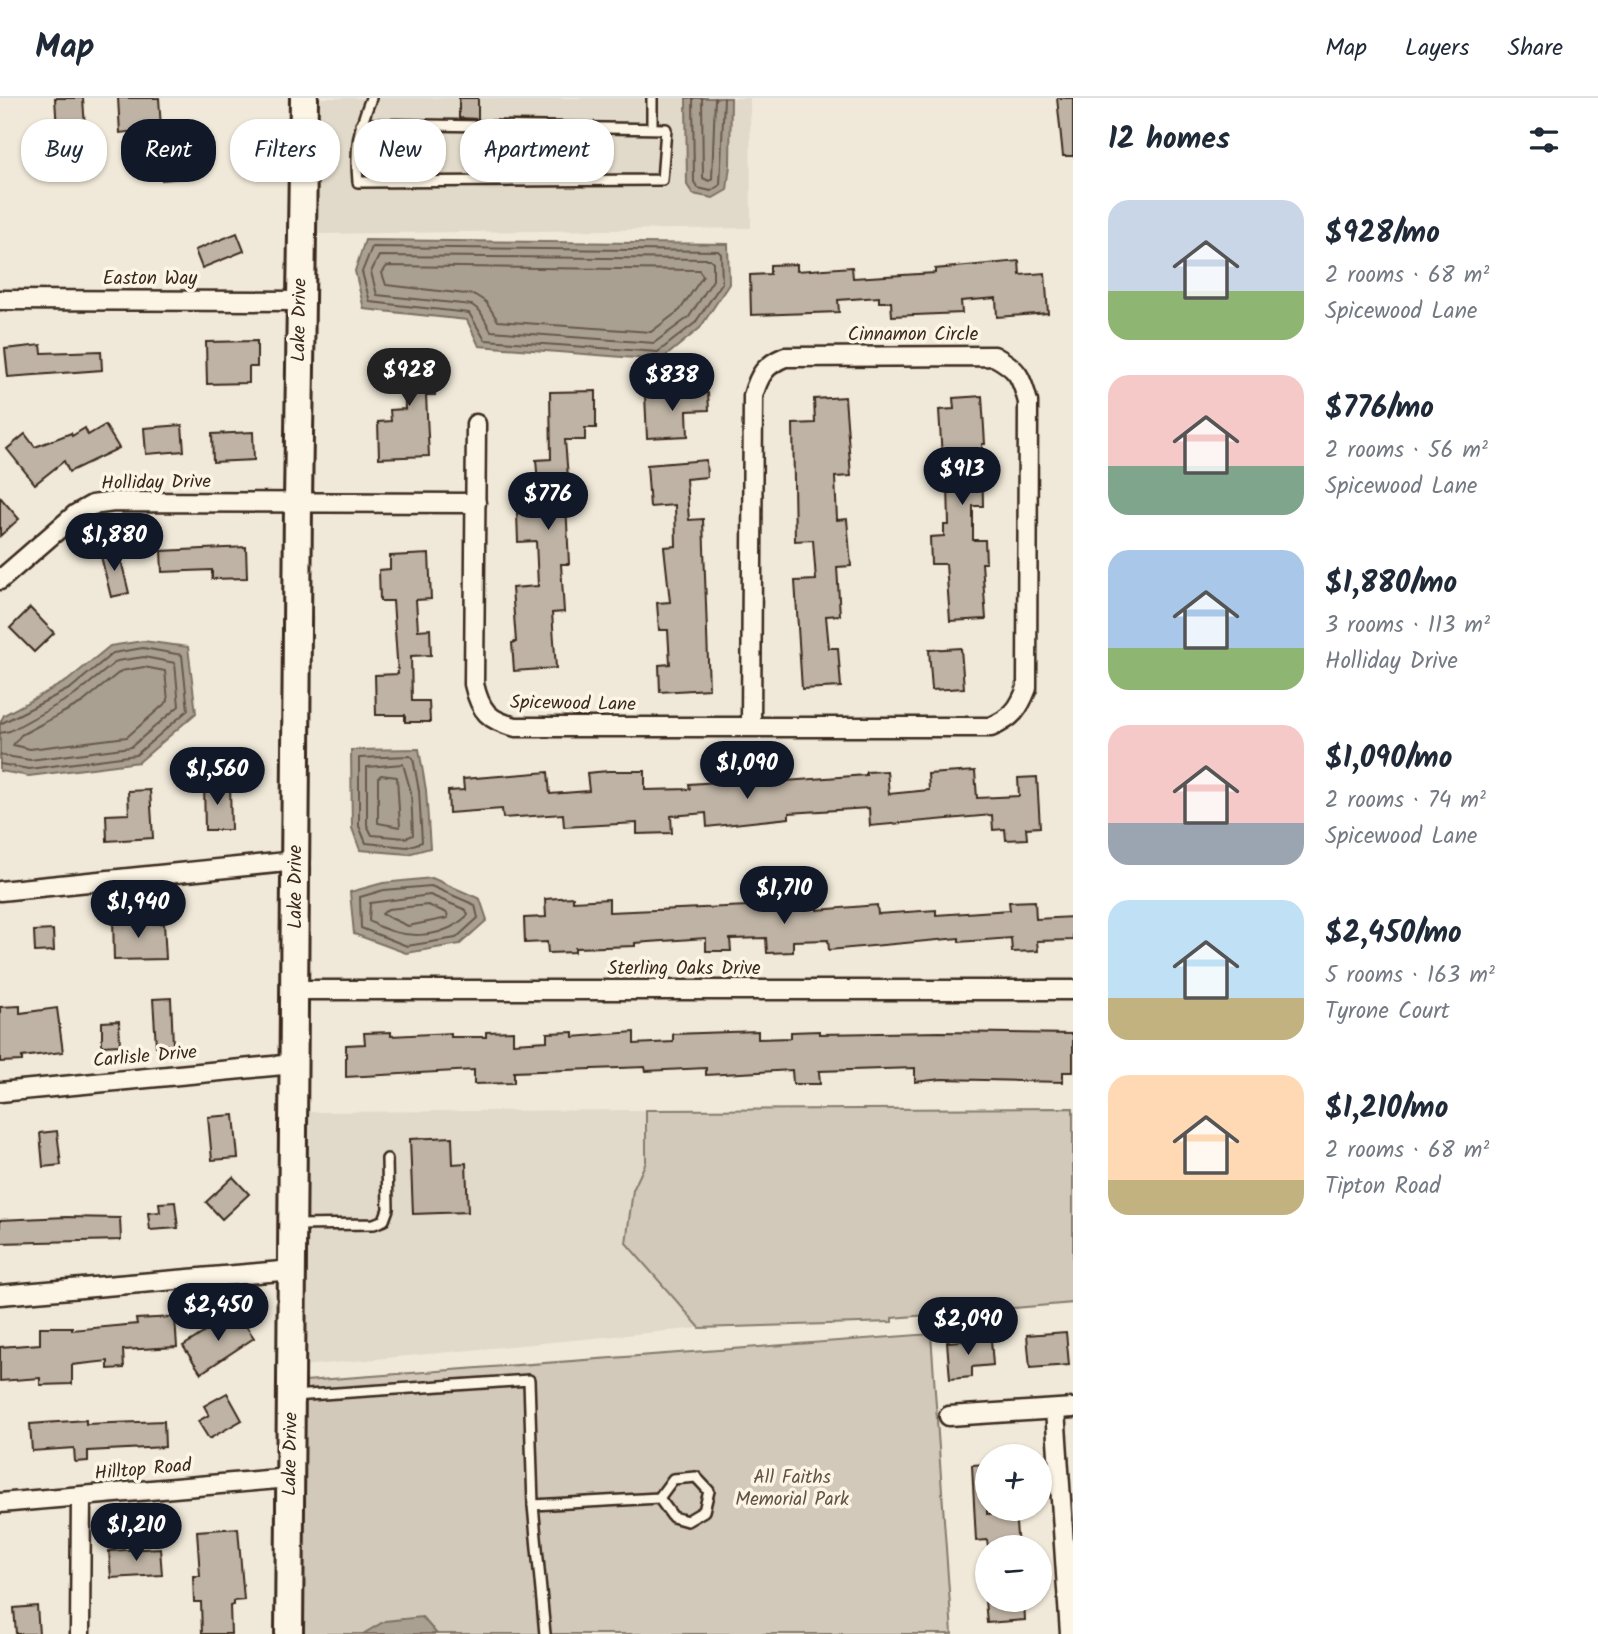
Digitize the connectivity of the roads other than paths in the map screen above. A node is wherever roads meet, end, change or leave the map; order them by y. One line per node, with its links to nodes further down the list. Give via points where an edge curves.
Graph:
1 (304, 98): 9 (street, Lake Drive)
2 (371, 98): 4 (lane)
3 (652, 98): 6 (lane)
4 (363, 119)
5 (446, 125): 6 (lane)
6 (652, 128): 7 (lane, via 666,129 662,180)
7 (446, 181)
8 (0, 300): 9 (street, Easton Way)
9 (300, 301): 11 (street, Lake Drive)
10 (476, 424): 12 (street, Spicewood Lane)
11 (298, 502): 12 (street); 13 (street, Holliday Drive, via 92,505); 15 (street, Lake Drive)
12 (475, 503): 14 (street, Spicewood Lane, via 474,684 485,715 516,727)
13 (0, 580)
14 (751, 726): 14 (street, Cinnamon Circle, via 752,396 758,377 769,363 785,357 994,356 1010,365 1022,378 1028,402 1027,688 1019,709 991,727)
15 (296, 861): 16 (street); 17 (street, Lake Drive)
16 (0, 891)
17 (295, 990): 18 (street, Sterling Oaks Drive); 19 (street, Lake Drive)
18 (1073, 990)
19 (294, 1064): 20 (street, Carlisle Drive); 22 (street, Lake Drive)
20 (0, 1092)
21 (387, 1158): 22 (lane, via 384,1220)
22 (293, 1225): 23 (street, Lake Drive)
23 (293, 1270): 24 (street); 25 (street, Lake Drive)
24 (0, 1295)
25 (292, 1396): 28 (street, Lake Drive); 32 (lane, via 528,1380)
26 (1064, 1409): 27 (street); 36 (street)
27 (949, 1416)
28 (290, 1478): 29 (street, Hilltop Road); 34 (street, Lake Drive)
29 (81, 1497): 31 (street, Hilltop Road); 33 (street)
30 (659, 1498): 30 (lane, via 673,1479 696,1477 709,1491 704,1511 687,1521 673,1517); 32 (lane)
31 (0, 1503)
32 (533, 1505): 35 (lane)
33 (80, 1634)
34 (289, 1634)
35 (545, 1634)
36 (1070, 1634)

